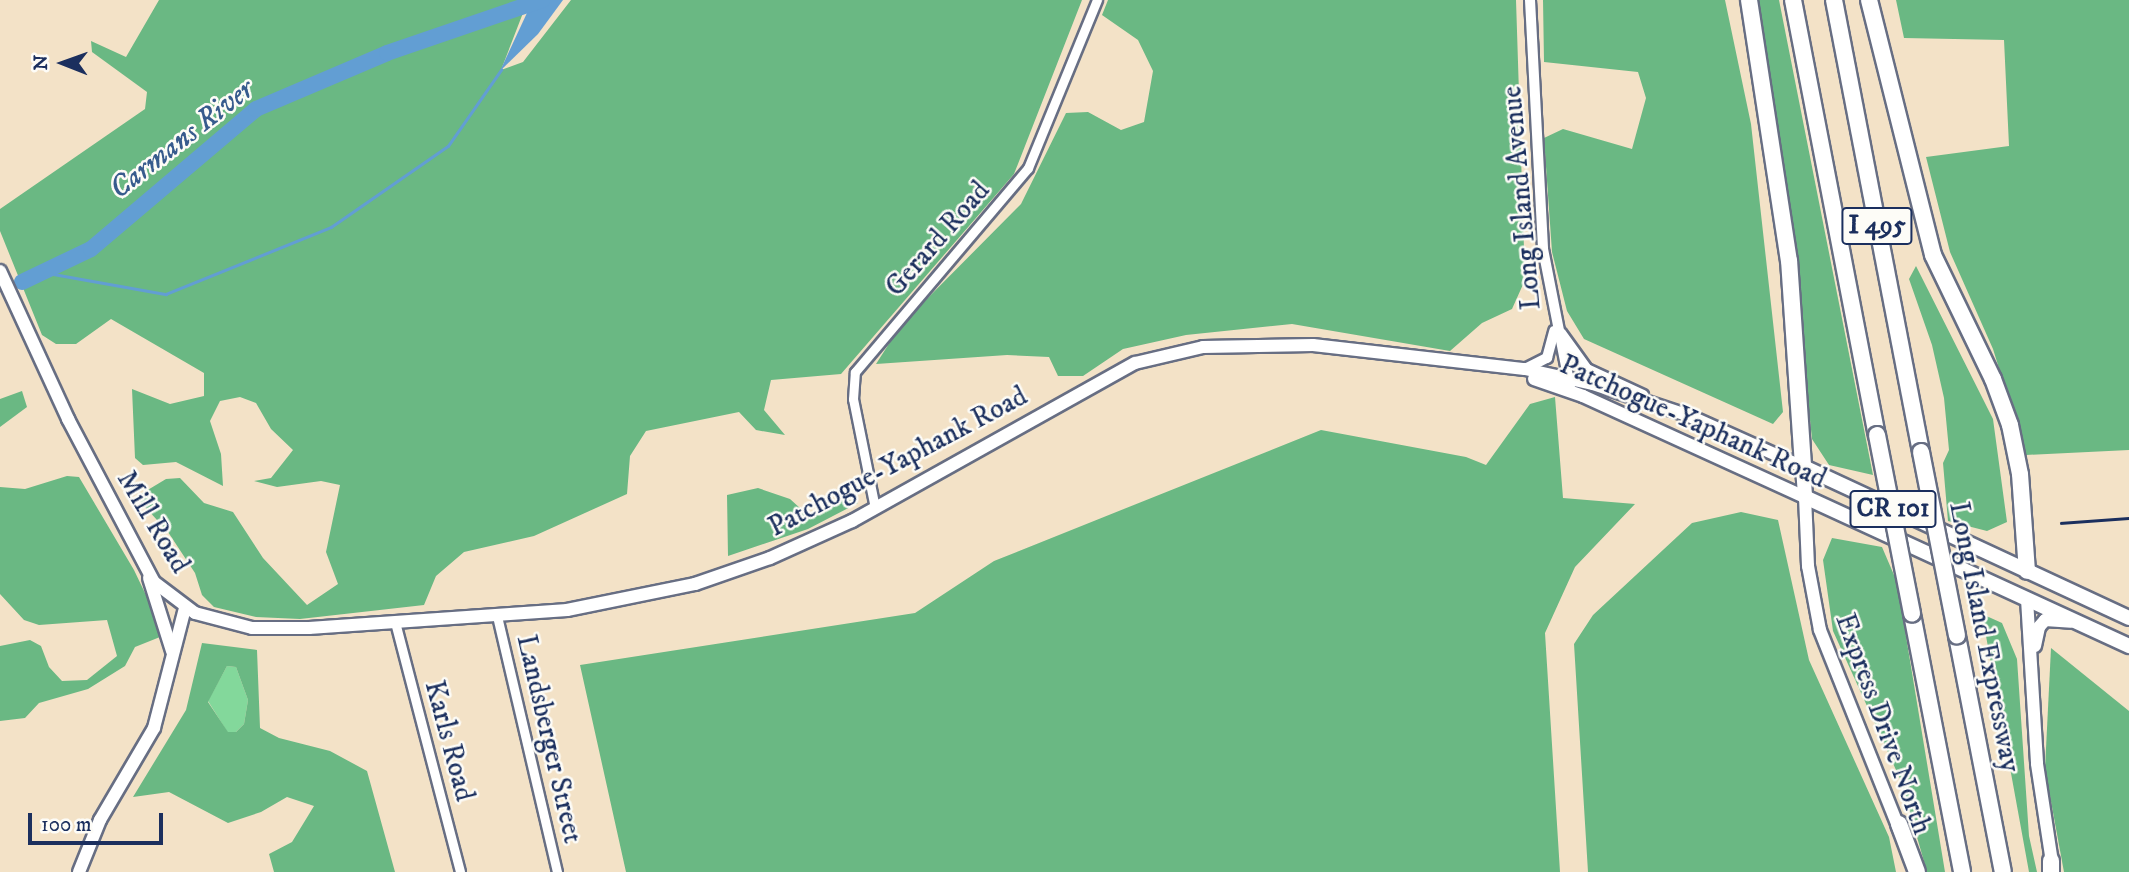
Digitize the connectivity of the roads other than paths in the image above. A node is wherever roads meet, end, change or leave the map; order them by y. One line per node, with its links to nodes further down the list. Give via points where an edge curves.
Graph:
1 (1097, 0): 15 (street, Gerard Road, via 1028,168 855,372 853,398)
2 (1530, 0): 8 (street, Long Island Avenue, via 1543,249)
3 (1749, 0): 13 (highway, via 1790,272)
4 (1793, 0): 34 (highway, I 495, bridge)
5 (1834, 0): 35 (highway, Long Island Expressway / I 495, bridge)
6 (1868, 0): 17 (highway, via 1933,254 2010,425 2020,474)
7 (0, 271): 16 (main road, Mill Road, via 68,419)
8 (1555, 321): 10 (street, via 1551,353 1544,362); 11 (street, Long Island Avenue); 12 (street, via 1587,369)
9 (1504, 369): 10 (main road, Patchogue-Yaphank Road); 11 (main road, Patchogue-Yaphank Road); 15 (main road, Patchogue-Yaphank Road, via 1284,343 1169,353 1135,363 1091,385)
10 (1525, 369): 11 (main road, Patchogue-Yaphank Road)
11 (1570, 385): 12 (main road, Patchogue-Yaphank Road / CR 101); 14 (main road, Patchogue-Yaphank Road / CR 101)
12 (1687, 415): 13 (main road, Patchogue-Yaphank Road / CR 101)
13 (1803, 467): 14 (main road, Express Drive North); 17 (main road, Patchogue-Yaphank Road / CR 101)
14 (1805, 498): 18 (main road, Patchogue-Yaphank Road / CR 101); 27 (main road, Express Drive North, via 1808,566 1820,630)
15 (876, 508): 20 (main road, Patchogue-Yaphank Road, via 770,558 695,584 612,604)
16 (146, 570): 19 (main road, Mill Road, via 162,591); 25 (main road, via 169,634)
17 (2027, 571): 18 (main road); 21 (main road, Patchogue-Yaphank Road / CR 101)
18 (2028, 599): 23 (main road, Patchogue-Yaphank Road / CR 101); 26 (main road)
19 (185, 608): 22 (main road, Patchogue-Yaphank Road, via 265,629); 25 (main road, Mill Road)
20 (497, 616): 22 (main road, Patchogue-Yaphank Road); 31 (street, Landsberger Street)
21 (2129, 618)
22 (394, 622): 30 (street, Karls Road)
23 (2078, 622): 24 (main road, Patchogue-Yaphank Road / CR 101); 26 (main road, via 2049,620 2041,624)
24 (2129, 646)
25 (173, 665): 29 (main road, Mill Road, via 154,727 100,820)
26 (2031, 671): 28 (main road)
27 (1899, 824): 32 (main road, Express Drive North); 33 (highway)
28 (2052, 868)
29 (79, 872)
30 (460, 872)
31 (557, 872)
32 (1910, 872)
33 (1917, 872)
34 (1962, 872)
35 (2003, 872)

